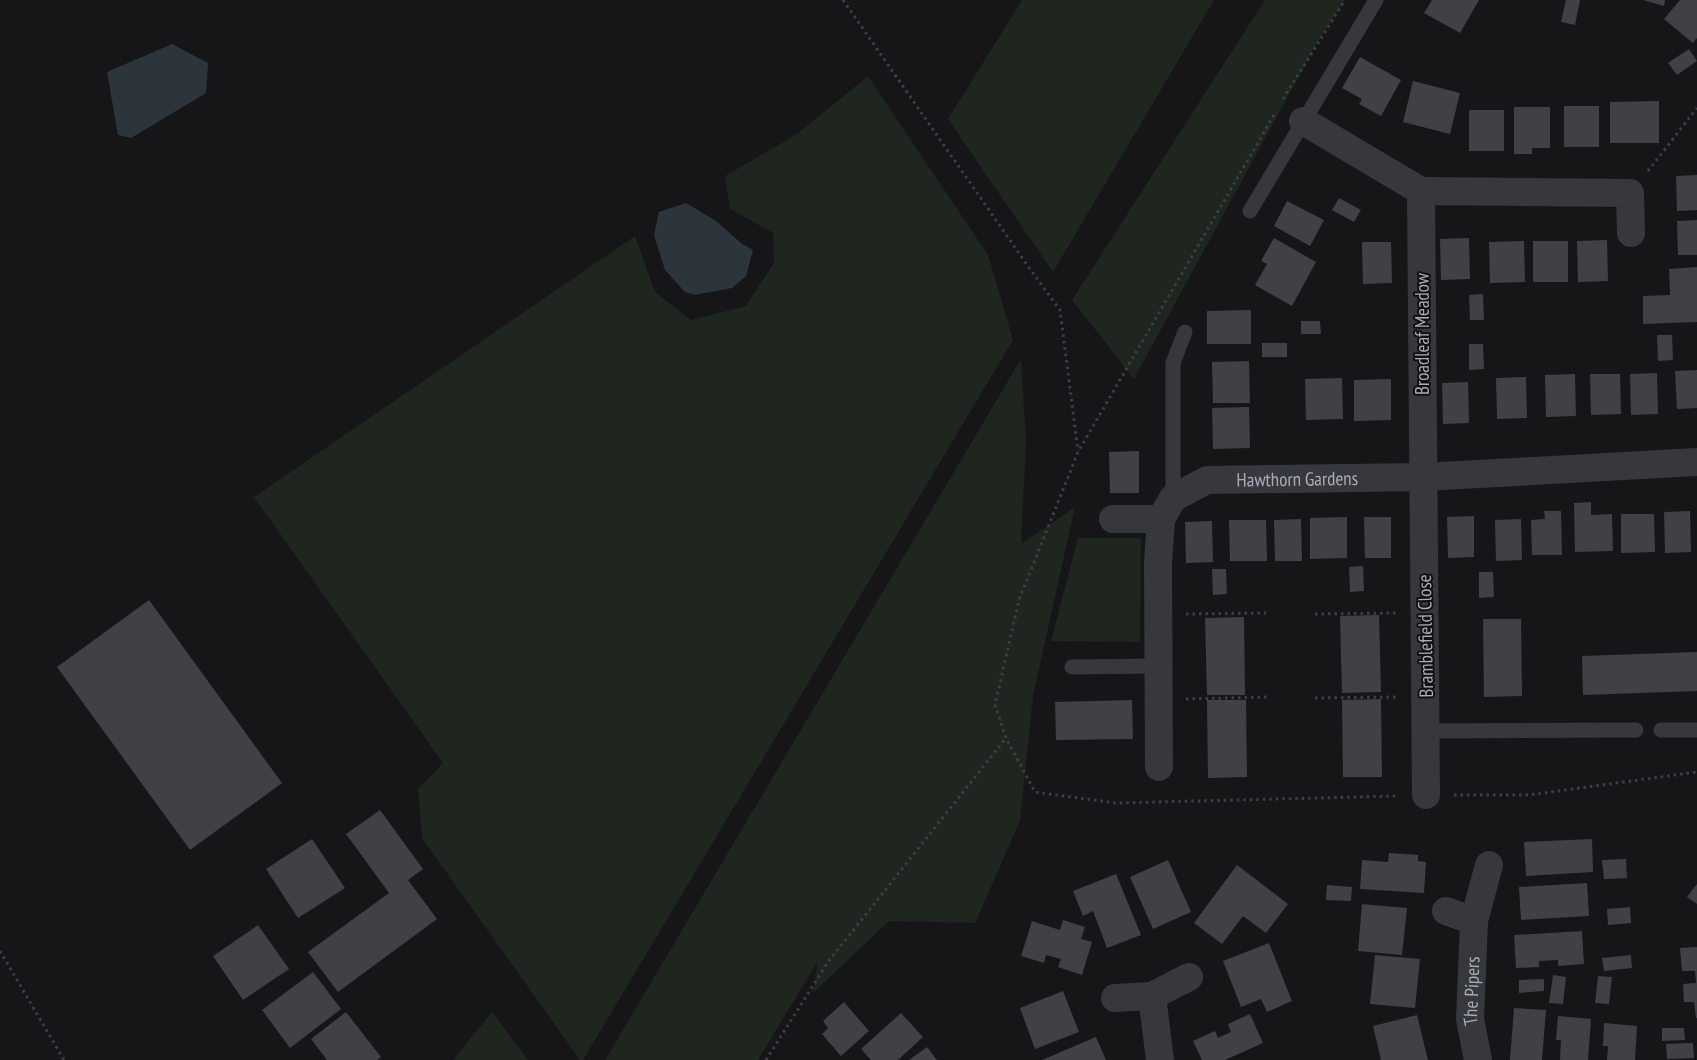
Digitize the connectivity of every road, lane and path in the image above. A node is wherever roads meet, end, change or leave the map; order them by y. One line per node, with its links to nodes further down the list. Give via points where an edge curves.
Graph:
1 (843, 0): 13 (path, via 1060,310)
2 (1345, 0): 4 (path)
3 (1376, 0): 7 (lane)
4 (1282, 100)
5 (1277, 108): 13 (path)
6 (1697, 108): 9 (path)
7 (1303, 121): 8 (street); 10 (lane)
8 (1421, 191): 9 (street); 15 (street, Broadleaf Meadow)
9 (1630, 193): 11 (street)
10 (1250, 211)
11 (1631, 233)
12 (1185, 332): 16 (lane, via 1173,363)
13 (1078, 452): 32 (path, via 1019,600 995,705)
14 (1697, 462): 15 (street, Hawthorn Gardens)
15 (1423, 477): 16 (street, Hawthorn Gardens, via 1207,480); 18 (street, Bramblefield Close)
16 (1167, 509): 17 (street); 20 (street)
17 (1113, 519)
18 (1425, 612): 21 (path); 24 (street, Bramblefield Close)
19 (1266, 613): 20 (path)
20 (1158, 614): 22 (street)
21 (1315, 614)
22 (1158, 666): 23 (lane); 27 (street)
23 (1072, 667)
24 (1426, 696): 26 (path); 31 (street, Bramblefield Close)
25 (1268, 698): 27 (path)
26 (1315, 698)
27 (1158, 699): 33 (street)
28 (1636, 730): 31 (lane)
29 (1661, 730): 30 (lane)
30 (1697, 730)
31 (1426, 731): 35 (street, Bramblefield Close)
32 (1006, 738): 35 (path, via 1035,792 1115,803); 44 (path, via 828,962)
33 (1159, 767)
34 (1697, 772): 35 (path, via 1529,794)
35 (1426, 795)
36 (1489, 865): 38 (street, The Pipers)
37 (1446, 911): 38 (street)
38 (1474, 921): 46 (street, The Pipers, via 1470,1019)
39 (0, 951): 43 (path)
40 (1189, 977): 41 (street)
41 (1152, 996): 42 (street); 45 (street)
42 (1115, 998)
43 (64, 1060)
44 (766, 1060)
45 (1160, 1060)
46 (1478, 1060)

